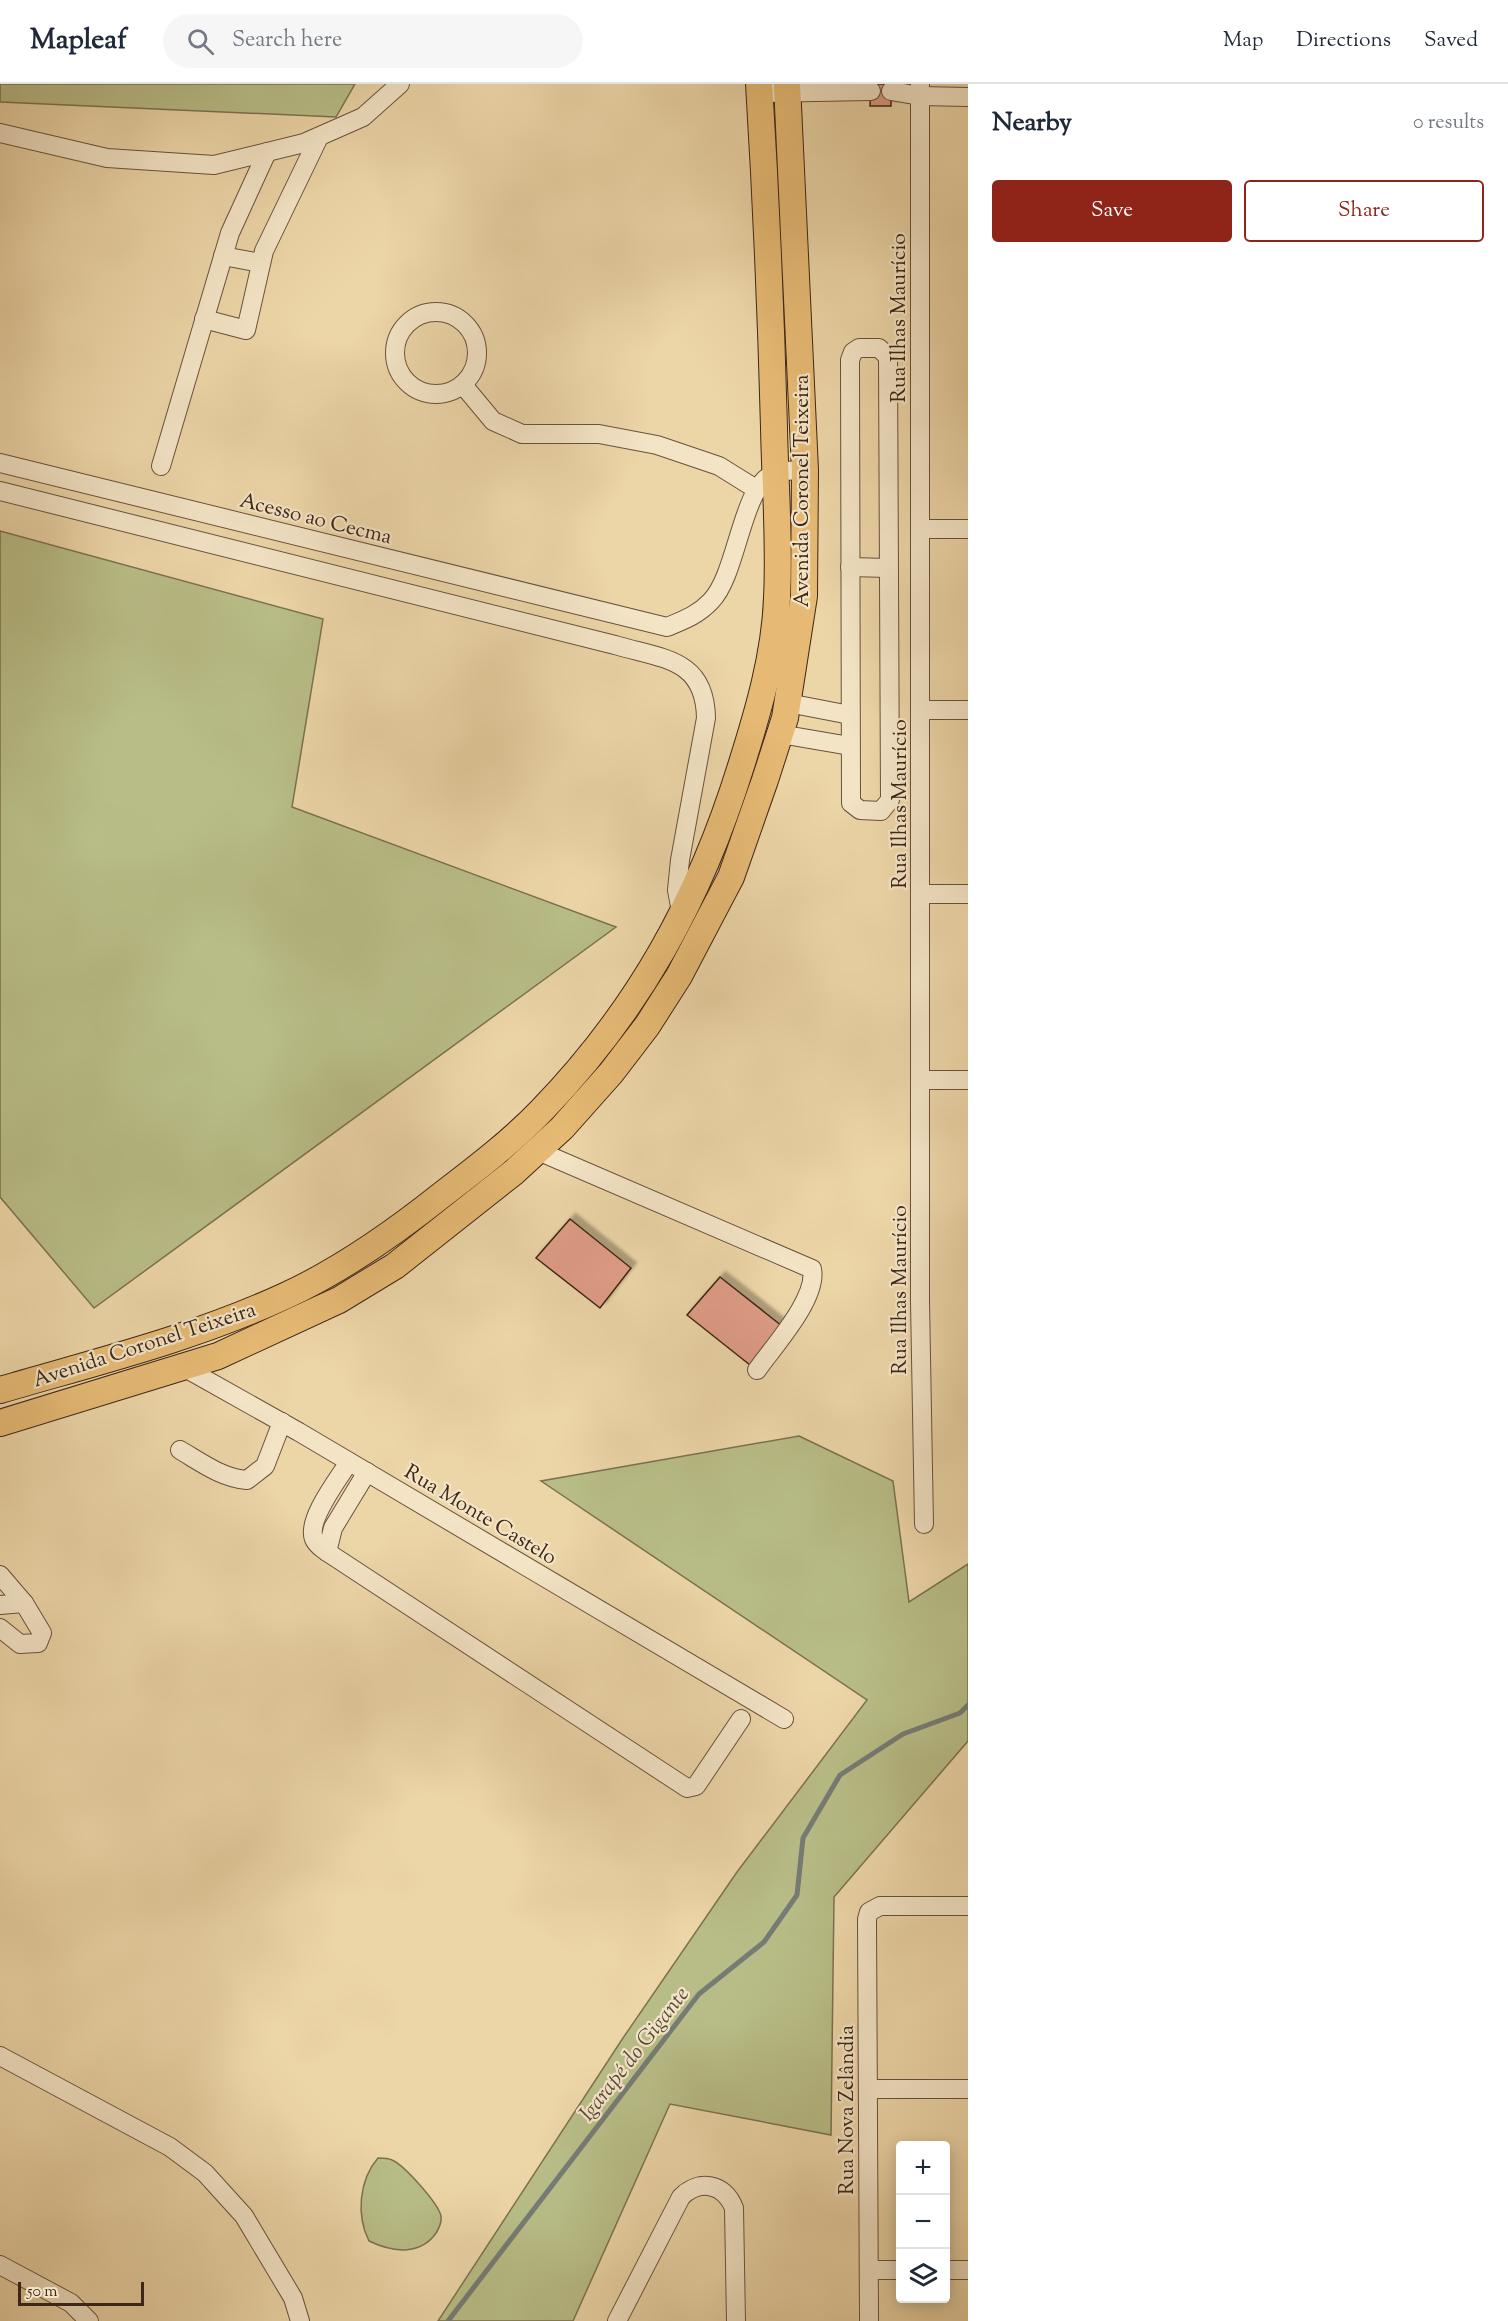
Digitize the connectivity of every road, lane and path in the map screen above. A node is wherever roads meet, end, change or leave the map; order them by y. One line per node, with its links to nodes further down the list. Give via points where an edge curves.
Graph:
1 (400, 84): 9 (street, via 363,117)
2 (759, 88): 3 (street); 18 (highway, Avenida Coronel Teixeira, via 768,211)
3 (788, 88): 5 (street); 17 (highway, Avenida Coronel Teixeira)
4 (920, 90): 6 (street); 7 (street); 21 (street, Rua Ilhas Maurício)
5 (870, 91)
6 (891, 91)
7 (968, 97)
8 (0, 133): 10 (street, via 108,158 160,164 214,165)
9 (319, 137): 10 (street); 12 (street)
10 (267, 152): 11 (street)
11 (223, 256): 12 (street); 13 (street)
12 (261, 263): 13 (street, via 246,330)
13 (204, 319): 16 (street)
14 (463, 385): 14 (street, via 477,360 477,346 468,327 452,314 437,311 411,320 396,342 395,355 404,379 414,388 432,394 452,392); 19 (street, via 492,421 522,434 599,434 657,445 719,466)
15 (0, 463): 25 (street, Acesso ao Cecma)
16 (161, 466)
17 (805, 470): 18 (street); 27 (highway, Avenida Coronel Teixeira, via 804,596)
18 (775, 472): 19 (street, Acesso ao Cecma); 35 (highway, Avenida Coronel Teixeira, via 777,600 758,711 712,849)
19 (756, 489): 25 (street, Acesso ao Cecma, via 734,559 712,600 694,616 668,627)
20 (0, 491): 26 (street)
21 (921, 529): 22 (street); 28 (street, Rua Ilhas Maurício)
22 (968, 530)
23 (850, 567): 24 (street); 24 (street, via 850,360 859,348 879,348 888,357); 30 (street)
24 (888, 568): 32 (street, via 891,800 881,810 860,810 851,803)
25 (621, 617): 26 (street)
26 (615, 645): 35 (street, via 686,666 706,700 680,860 677,890)
27 (788, 703): 30 (street); 31 (highway, Avenida Coronel Teixeira)
28 (921, 710): 29 (street); 33 (street, Rua Ilhas Maurício)
29 (968, 710)
30 (850, 715): 32 (street)
31 (780, 734): 32 (street); 38 (highway, Avenida Coronel Teixeira, via 731,877 679,975 611,1073)
32 (850, 746)
33 (922, 894): 34 (street); 36 (street, Rua Ilhas Maurício)
34 (968, 894)
35 (682, 917): 41 (highway, Avenida Coronel Teixeira, via 651,972 616,1022 540,1112 493,1155 399,1228 329,1273 246,1312 180,1337)
36 (921, 1080): 37 (street); 47 (street, Rua Ilhas Maurício)
37 (968, 1080)
38 (538, 1151): 39 (highway, Avenida Coronel Teixeira, via 395,1266 297,1321); 40 (street, via 812,1269 814,1278 801,1309)
39 (185, 1368): 42 (street, Rua Monte Castelo); 43 (highway, Avenida Coronel Teixeira)
40 (757, 1370)
41 (0, 1390)
42 (282, 1422): 44 (street, via 265,1466 247,1480 213,1470); 45 (street, Rua Monte Castelo)
43 (0, 1423)
44 (180, 1450)
45 (349, 1462): 46 (street, Rua Monte Castelo); 48 (street, via 312,1528 314,1538)
46 (367, 1472): 48 (street, via 333,1528); 54 (street, Rua Monte Castelo)
47 (924, 1524)
48 (327, 1552): 53 (street, via 687,1788 696,1786)
49 (0, 1575): 50 (street)
50 (24, 1603): 51 (street); 52 (street, via 42,1633 38,1643 20,1644)
51 (0, 1605)
52 (0, 1628)
53 (741, 1719)
54 (784, 1719)
55 (968, 1906): 57 (street, Rua Nova Zelândia, via 880,1906 869,1912)
56 (0, 2056): 65 (street, via 170,2147 205,2173 244,2217 293,2298)
57 (869, 2089): 58 (street); 60 (street, Rua Nova Zelândia)
58 (968, 2090)
59 (0, 2265): 64 (street, via 65,2299)
60 (869, 2270): 61 (street); 68 (street, Rua Nova Zelândia)
61 (896, 2270)
62 (950, 2270): 63 (street)
63 (968, 2270)
64 (89, 2321)
65 (300, 2321)
66 (617, 2321): 67 (street, via 681,2197 692,2188 706,2185 727,2194 734,2208)
67 (736, 2321)
68 (869, 2321)

